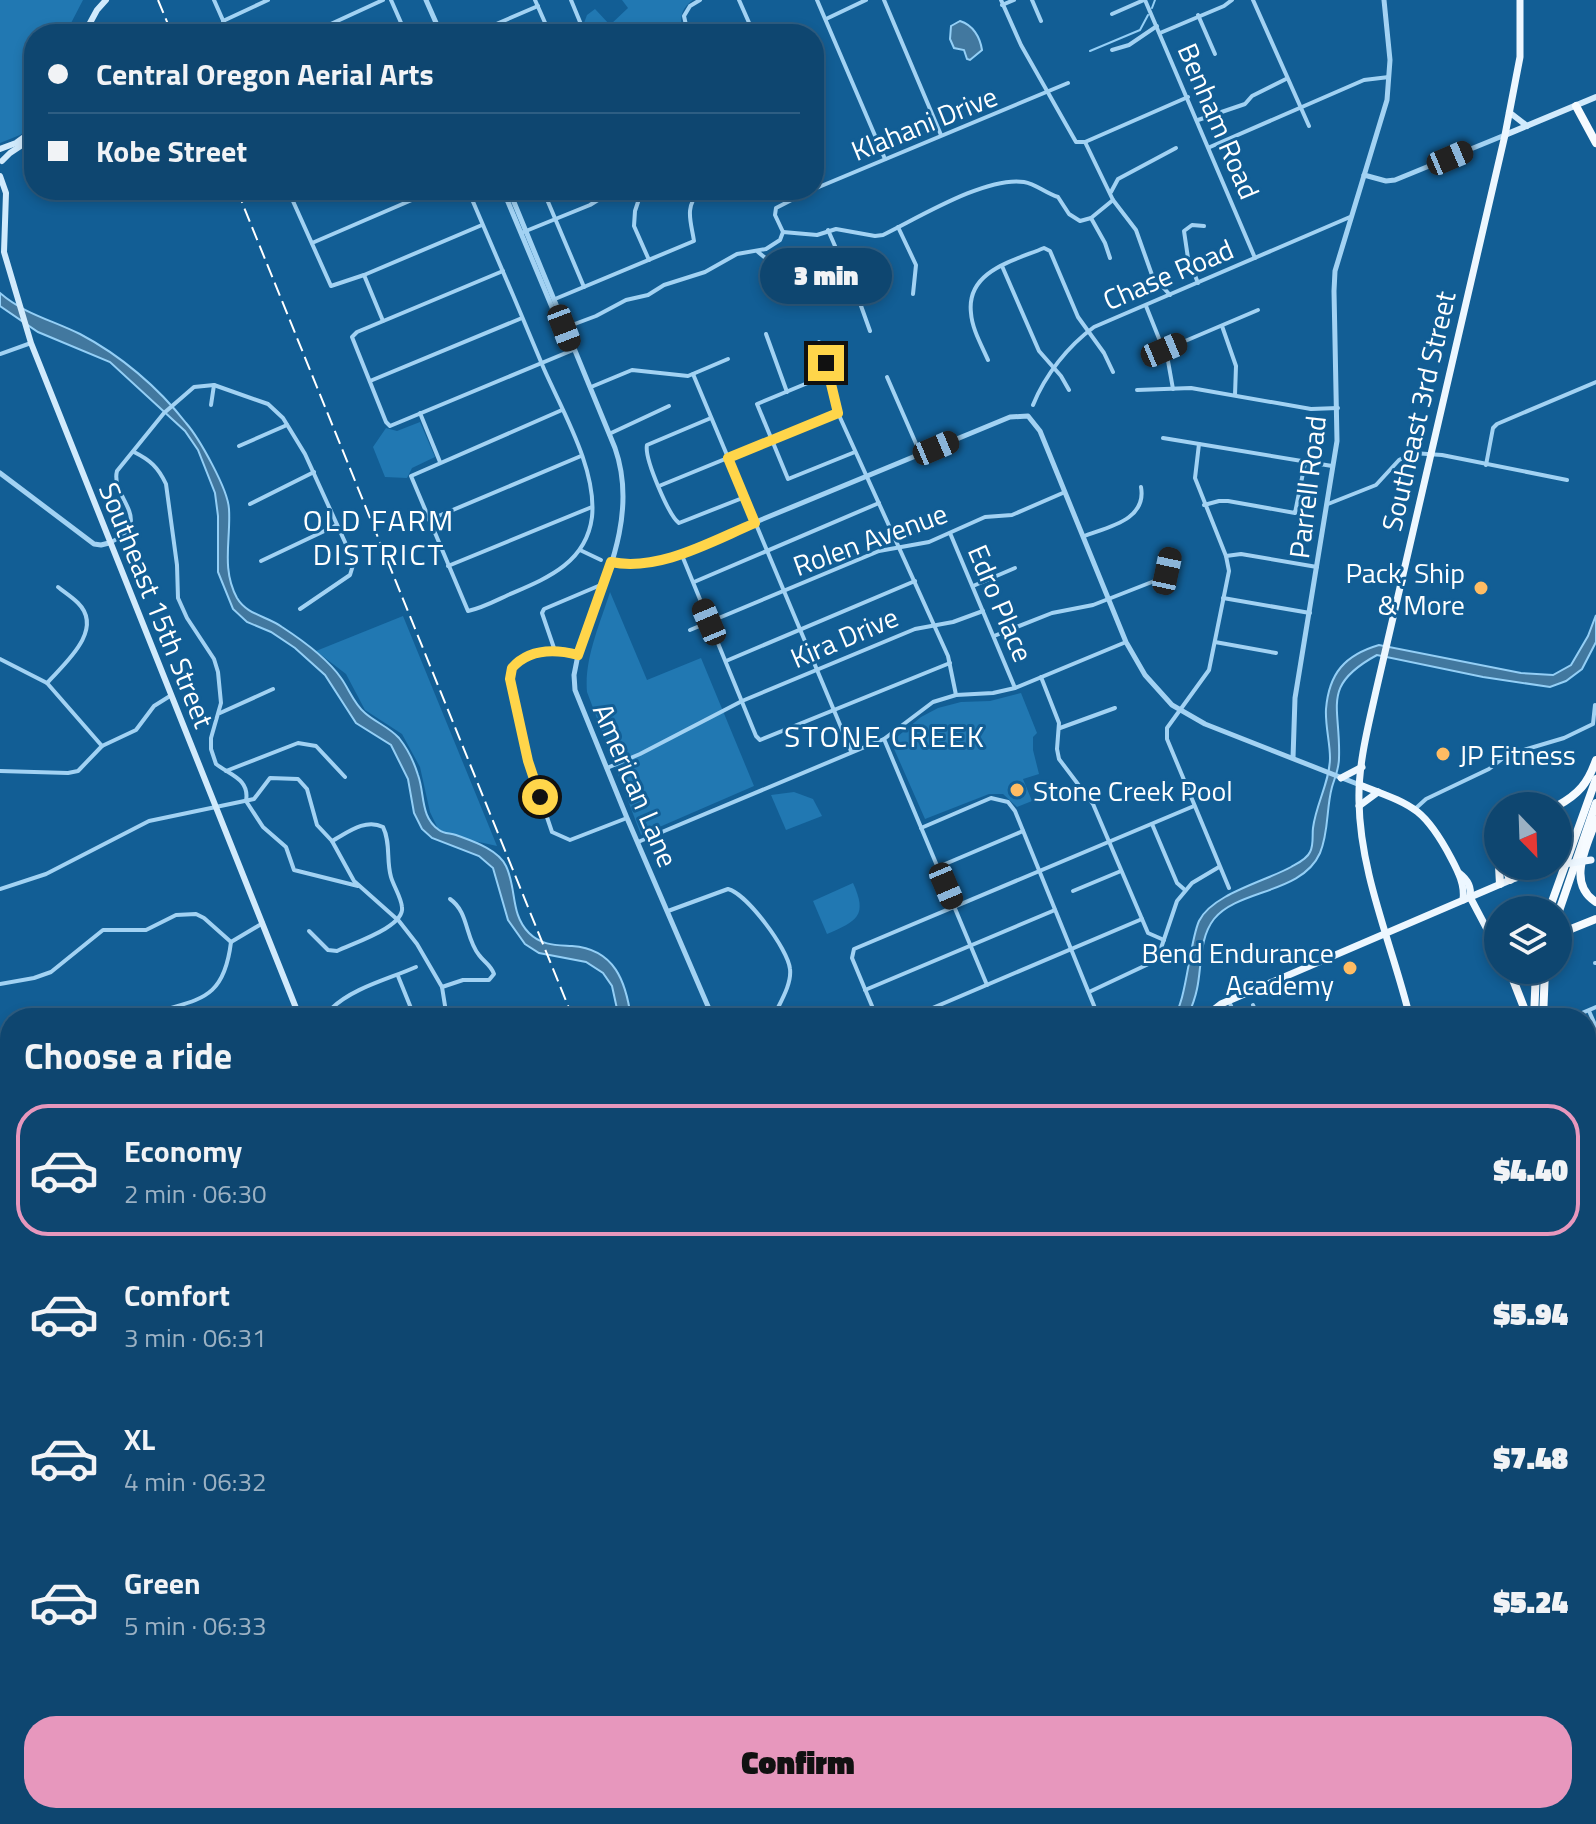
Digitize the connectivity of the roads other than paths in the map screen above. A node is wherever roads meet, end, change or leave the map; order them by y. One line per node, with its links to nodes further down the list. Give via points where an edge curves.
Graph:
1 (106, 0): 28 (main road)
2 (214, 0): 26 (street)
3 (268, 0): 26 (street)
4 (383, 0): 30 (street)
5 (391, 0): 31 (street)
6 (426, 0): 32 (street)
7 (535, 0): 22 (street)
8 (571, 0): 35 (street)
9 (699, 0): 36 (street, via 684,16)
10 (739, 0): 37 (street)
11 (817, 0): 25 (street)
12 (866, 0): 25 (street)
13 (884, 0): 54 (street)
14 (1014, 0): 21 (street)
15 (1032, 0): 27 (street)
16 (1145, 0): 23 (street); 38 (street, Benham Road)
17 (1232, 0): 24 (street)
18 (1253, 0): 43 (street)
19 (1384, 0): 42 (street, Parrell Road)
20 (1520, 0): 50 (main road, Southeast 3rd Street, via 1520,57)
21 (1002, 2): 45 (street)
22 (538, 6): 33 (street); 34 (street)
23 (1112, 14)
24 (1198, 15): 39 (street); 41 (street)
25 (826, 19): 64 (street)
26 (223, 21): 29 (street)
27 (1041, 21)
28 (89, 24)
29 (224, 24)
30 (331, 24)
31 (402, 24)
32 (437, 24)
33 (496, 24)
34 (546, 24)
35 (581, 24)
36 (686, 24)
37 (750, 24)
38 (1157, 26): 39 (street, Benham Road); 40 (street)
39 (1160, 33): 46 (street, Benham Road)
40 (1112, 50)
41 (1215, 54)
42 (1389, 77): 49 (street, via 1364,80); 66 (street, Parrell Road)
43 (1286, 79): 49 (street); 51 (street, via 1245,104)
44 (1068, 83): 45 (street, Klahani Drive)
45 (1047, 92): 54 (street, Klahani Drive); 58 (street, via 1076,142)
46 (1188, 97): 51 (street, Benham Road); 58 (street)
47 (1596, 97): 48 (main road)
48 (1578, 105): 53 (main road); 56 (highway); 59 (highway)
49 (1301, 107): 52 (street); 61 (street)
50 (1509, 112): 53 (main road); 55 (main road, Southeast 3rd Street)
51 (1198, 120): 61 (street, Benham Road)
52 (1309, 126)
53 (1527, 126): 55 (main road)
54 (941, 135): 64 (street, Klahani Drive)
55 (1505, 135): 66 (street, via 1395,180); 153 (main road, Southeast 3rd Street)
56 (1596, 136)
57 (24, 137): 63 (main road)
58 (1085, 142): 70 (street)
59 (1596, 143)
60 (24, 145): 65 (main road)
61 (1209, 147): 95 (street, Benham Road)
62 (1176, 148): 70 (street, via 1118,179)
63 (0, 150): 65 (main road)
64 (885, 159): 68 (street, Klahani Drive)
65 (1, 165)
66 (1364, 175): 83 (street, Parrell Road)
67 (0, 176): 82 (main road, Southeast 15th Street)
68 (824, 185)
69 (0, 190): 82 (main road, Southeast 15th Street)
70 (1111, 192): 81 (street)
71 (292, 200): 92 (street)
72 (412, 200): 92 (street)
73 (472, 200): 86 (street)
74 (508, 200): 90 (street)
75 (513, 200): 90 (street)
76 (547, 200): 85 (street)
77 (598, 200): 85 (street)
78 (640, 200): 96 (street, via 634,226)
79 (694, 200): 96 (street, via 689,210 694,241)
80 (789, 200): 91 (street, via 774,212)
81 (1113, 200): 84 (street); 104 (street, via 1136,230 1152,275)
82 (5, 201): 116 (main road, Southeast 15th Street, via 4,252)
83 (1350, 217): 95 (street, Chase Road); 140 (street, Parrell Road, via 1334,291)
84 (1091, 218): 88 (street, via 1075,219 1058,197 1009,181 973,191); 94 (street)
85 (555, 219): 90 (street); 102 (street)
86 (483, 225): 98 (street); 99 (street)
87 (1204, 226): 101 (street, via 1184,231)
88 (898, 227): 89 (street, via 875,236); 103 (street, via 916,265)
89 (828, 230): 91 (street, via 807,236); 112 (street)
90 (524, 232): 105 (street); 111 (street)
91 (783, 232): 93 (street, via 780,240)
92 (311, 243): 99 (street, via 331,286)
93 (758, 252): 100 (street); 111 (street, via 737,254)
94 (1110, 258)
95 (1255, 258): 101 (street, Chase Road)
96 (649, 260): 102 (street)
97 (1002, 266): 113 (street, via 1048,248); 121 (street, via 979,280 972,296 971,315); 123 (street, via 1039,351)
98 (503, 271): 108 (street); 109 (street)
99 (364, 275): 109 (street)
100 (789, 277)
101 (1198, 283): 104 (street, Chase Road)
102 (584, 287): 105 (street)
103 (913, 294)
104 (1170, 296): 106 (street, Chase Road)
105 (555, 299): 111 (street)
106 (1146, 306): 113 (street, Chase Road); 118 (street)
107 (1258, 310): 110 (street)
108 (522, 318): 122 (street); 128 (street)
109 (383, 321): 128 (street, via 352,337)
110 (1222, 326): 118 (street); 136 (street, via 1236,366)
111 (564, 328): 117 (street, American Lane)
112 (870, 331)
113 (1089, 331): 123 (street, Chase Road); 124 (street)
114 (766, 334): 135 (street)
115 (819, 342): 126 (street)
116 (31, 343): 119 (street); 179 (main road, Southeast 15th Street)
117 (573, 350): 122 (street); 131 (street, American Lane)
118 (1164, 350): 132 (street)
119 (0, 354)
120 (728, 359): 125 (street)
121 (988, 360)
122 (542, 363): 141 (street); 142 (street)
123 (1054, 369): 133 (street); 138 (street, Chase Road)
124 (1113, 372)
125 (693, 374): 131 (street, via 632,370); 144 (street)
126 (828, 375): 135 (street); 143 (street)
127 (887, 377): 154 (street)
128 (369, 382): 142 (street, via 390,426)
129 (1596, 382): 159 (street, via 1497,424)
130 (214, 385): 137 (street); 145 (street, via 268,404); 151 (street, via 194,387)
131 (589, 389): 146 (street, American Lane)
132 (1173, 389): 134 (street); 136 (street)
133 (1069, 390)
134 (1137, 390)
135 (787, 392): 148 (street, via 757,404)
136 (1235, 395): 140 (street, via 1311,409)
137 (211, 405)
138 (1033, 405)
139 (669, 406): 146 (street)
140 (1338, 408): 160 (street, Parrell Road)
141 (562, 410): 155 (street); 157 (street)
142 (420, 413): 157 (street)
143 (838, 413): 148 (street); 152 (street)
144 (711, 418): 156 (street); 165 (street, via 647,445)
145 (287, 425): 150 (street); 161 (street)
146 (609, 434): 188 (street, American Lane, via 622,471 625,501)
147 (1163, 438): 149 (street)
148 (772, 440): 152 (street, via 788,479); 156 (street)
149 (1199, 444): 158 (street); 172 (street, via 1195,478)
150 (239, 446)
151 (134, 452): 179 (street, via 116,477 131,520); 228 (street, via 150,460 166,484 178,598 217,665)
152 (855, 452): 163 (street)
153 (1432, 454): 159 (street); 171 (street, via 1406,455 1376,485); 235 (main road, Southeast 3rd Street)
154 (921, 455): 163 (street); 167 (street, via 1010,417 1028,416 1040,431)
155 (581, 456): 173 (street); 174 (street)
156 (728, 458): 165 (street); 168 (street)
157 (440, 462): 174 (street, via 411,476)
158 (1305, 463): 160 (street); 172 (street, via 1295,513 1228,501)
159 (1486, 465): 164 (street)
160 (1335, 467): 171 (street, Parrell Road)
161 (314, 472): 170 (street); 176 (street)
162 (0, 473): 179 (street, via 94,544)
163 (866, 478): 169 (street); 175 (street)
164 (1567, 480)
165 (659, 486): 168 (street, via 679,523)
166 (1141, 487): 178 (street, via 1140,507 1130,518)
167 (1065, 492): 177 (street, Rolen Avenue); 178 (street)
168 (745, 497): 175 (street)
169 (879, 503): 180 (street); 182 (street)
170 (250, 504)
171 (1328, 504): 190 (street, Parrell Road)
172 (1204, 505): 185 (street)
173 (592, 507): 181 (street); 189 (street)
174 (429, 520): 189 (street)
175 (755, 523): 182 (street); 183 (street)
176 (337, 525): 187 (street); 200 (street, via 354,562 350,575)
177 (950, 533): 180 (street, Rolen Avenue); 195 (street, Edro Place)
178 (1084, 536): 199 (street)
179 (109, 543): 222 (main road, Southeast 15th Street)
180 (900, 547): 192 (street); 197 (street, Rolen Avenue)
181 (580, 550): 186 (street); 189 (street, via 550,577 468,611)
182 (767, 551): 193 (street); 197 (street)
183 (681, 553): 188 (street); 193 (street)
184 (1171, 554): 199 (street, via 1167,571 1157,580)
185 (1226, 556): 190 (street); 198 (street, via 1229,571)
186 (601, 560)
187 (261, 561)
188 (611, 562): 194 (street, American Lane)
189 (448, 566)
190 (1317, 567): 202 (street, Parrell Road)
191 (1015, 568): 195 (street)
192 (916, 581): 204 (street); 206 (street)
193 (693, 582): 203 (street)
194 (603, 584): 210 (street, via 544,609); 212 (street, American Lane)
195 (972, 586): 201 (street, Edro Place)
196 (58, 587): 218 (street, via 77,602 86,623 78,649)
197 (783, 591): 203 (street, Rolen Avenue); 206 (street)
198 (1223, 598): 202 (street); 209 (street)
199 (1110, 600): 207 (street, via 1052,613); 208 (street)
200 (300, 609)
201 (983, 611): 204 (street, Kira Drive); 207 (street, Edro Place)
202 (1310, 613): 233 (street, Parrell Road, via 1295,698)
203 (709, 622): 205 (street, Rolen Avenue); 214 (street)
204 (935, 625): 215 (street); 216 (street, Kira Drive)
205 (690, 630)
206 (800, 630): 214 (street); 216 (street)
207 (994, 636): 219 (street, Edro Place)
208 (1126, 642): 217 (street); 227 (street, via 1145,675)
209 (1215, 642): 211 (street); 227 (street, via 1207,675)
210 (555, 651): 212 (street); 251 (street, via 516,663 510,679 549,826 570,840)
211 (1276, 653)
212 (578, 655): 236 (street, American Lane, via 575,690)
213 (0, 659): 218 (street)
214 (726, 661): 223 (street)
215 (950, 663): 221 (street); 226 (street)
216 (817, 670): 223 (street, Kira Drive); 226 (street)
217 (1041, 677): 219 (street); 229 (street)
218 (47, 683): 231 (street)
219 (1015, 688): 221 (street)
220 (273, 689): 228 (street)
221 (956, 695): 230 (street, via 922,708)
222 (170, 696): 231 (street, via 154,706 136,730); 249 (main road, Southeast 15th Street)
223 (742, 701): 226 (street, via 760,740); 236 (street, Kira Drive)
224 (1595, 705): 250 (street, via 1593,724 1507,755)
225 (1115, 708): 229 (street)
226 (834, 711): 232 (street)
227 (1180, 711): 233 (street); 247 (street, via 1167,728 1167,739)
228 (220, 713): 238 (street, via 211,749 216,764)
229 (1060, 728): 258 (street, via 1059,759 1093,804)
230 (884, 739): 232 (street); 254 (street)
231 (102, 746): 237 (street, via 73,772)
232 (851, 752): 257 (street)
233 (1293, 758): 240 (street)
234 (1596, 760): 244 (highway)
235 (1362, 767): 240 (main road); 242 (main road, Southeast 3rd Street)
236 (607, 768): 251 (street, American Lane)
237 (0, 771)
238 (226, 771): 239 (street, via 298,743 316,746); 245 (street, via 243,784)
239 (345, 777)
240 (1340, 778): 242 (street)
241 (1596, 779): 259 (highway)
242 (1360, 785): 243 (main road); 248 (main road, Southeast 3rd Street)
243 (1378, 792): 248 (main road); 250 (main road)
244 (1572, 796)
245 (246, 801): 249 (street); 256 (street, via 270,778 298,779 307,789 317,825); 269 (street, via 263,827 286,847 294,870)
246 (1596, 803): 274 (highway)
247 (1194, 806): 253 (street); 263 (street)
248 (1359, 806): 288 (main road, Southeast 3rd Street)
249 (214, 807): 271 (street, via 149,821 46,874); 284 (main road, Southeast 15th Street)
250 (1415, 809): 275 (main road, via 1437,831 1464,877 1471,890)
251 (627, 818): 257 (street, American Lane)
252 (1596, 820): 277 (highway, via 1580,874 1584,891)
253 (1152, 824): 258 (street); 272 (street, via 1177,883)
254 (921, 828): 255 (street, via 991,798 1008,802); 262 (street)
255 (1023, 831): 262 (street); 264 (street)
256 (332, 841): 269 (street); 283 (street, via 360,826 383,827 391,878 402,907)
257 (638, 842): 280 (street, American Lane)
258 (1109, 842): 264 (street); 265 (street)
259 (1572, 847)
260 (1593, 859): 261 (main road, bridge)
261 (1572, 862)
262 (938, 867): 278 (street)
263 (1220, 867): 270 (street); 272 (street)
264 (1039, 871): 278 (street); 279 (street)
265 (1121, 871): 273 (street); 281 (street)
266 (1500, 880): 268 (highway)
267 (1510, 880): 268 (main road)
268 (1500, 884): 275 (main road)
269 (361, 886): 283 (street)
270 (1229, 888)
271 (0, 889)
272 (1185, 890): 289 (street, via 1171,913)
273 (1073, 891)
274 (1564, 896)
275 (1466, 898): 285 (main road); 288 (main road)
276 (450, 899): 300 (street, via 494,974 489,980)
277 (1596, 902)
278 (954, 907): 291 (street); 301 (street, via 851,952)
279 (1055, 910): 291 (street); 292 (street)
280 (668, 911): 310 (street, American Lane); 311 (street, via 734,891 761,917 790,965)
281 (1142, 919): 289 (street, via 1148,933); 292 (street)
282 (1596, 919): 286 (highway)
283 (399, 921): 287 (street, via 332,952); 300 (street)
284 (263, 923): 290 (street); 306 (main road, Southeast 15th Street)
285 (1484, 927)
286 (1572, 929)
287 (309, 931)
288 (1386, 933): 303 (main road); 319 (main road, Southeast 3rd Street)
289 (1164, 940): 302 (street, via 1161,954 1150,965)
290 (231, 942): 295 (street, via 196,914 176,915 146,930 103,930 51,972); 305 (street, via 224,975 213,990)
291 (971, 945): 299 (street); 301 (street)
292 (1071, 949): 299 (street); 302 (street)
293 (416, 967): 294 (street)
294 (398, 975): 307 (street); 308 (street)
295 (0, 984)
296 (1514, 984): 320 (highway)
297 (1535, 984): 321 (highway)
298 (1545, 984): 322 (highway)
299 (987, 985): 313 (street)
300 (442, 987): 309 (street)
301 (865, 990): 312 (street)
302 (1089, 992): 314 (street)
303 (1228, 1002): 315 (main road); 316 (main road); 317 (street)
304 (1253, 1005): 318 (street)
305 (175, 1008)
306 (296, 1008)
307 (332, 1008)
308 (411, 1008)
309 (445, 1008)
310 (709, 1008)
311 (777, 1008)
312 (873, 1008)
313 (933, 1008)
314 (1095, 1008)
315 (1219, 1008)
316 (1221, 1008)
317 (1231, 1008)
318 (1254, 1008)
319 (1407, 1008)
320 (1524, 1008)
321 (1534, 1008)
322 (1542, 1008)
323 (1596, 1145): 324 (street)
324 (1596, 1154)

